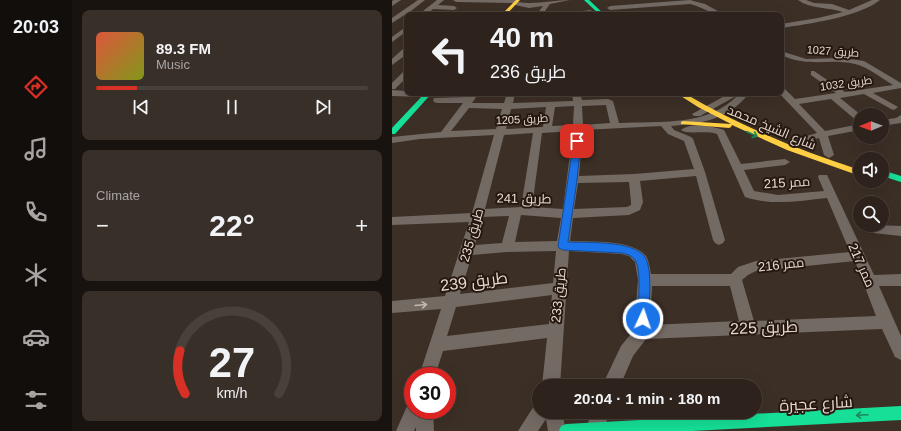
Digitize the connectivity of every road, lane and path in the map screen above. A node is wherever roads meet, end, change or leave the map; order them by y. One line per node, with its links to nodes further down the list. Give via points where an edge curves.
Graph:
1 (398, 0): 14 (street)
2 (422, 0): 20 (street)
3 (441, 0): 15 (street)
4 (456, 0): 5 (street)
5 (462, 0): 6 (street); 16 (street)
6 (485, 0): 11 (street)
7 (567, 0): 12 (street)
8 (578, 0): 18 (street)
9 (801, 0): 28 (street, via 817,6 832,6)
10 (877, 0): 28 (street)
11 (518, 1): 12 (street, via 528,6); 23 (street); 24 (street)
12 (548, 3): 25 (street)
13 (642, 3): 17 (street); 27 (street, via 690,2)
14 (392, 4)
15 (432, 7): 16 (street); 21 (street)
16 (454, 8): 22 (street)
17 (610, 8): 18 (street); 18 (street)
18 (595, 10): 26 (street)
19 (392, 12): 20 (street)
20 (404, 12): 29 (street)
21 (426, 12)
22 (449, 12)
23 (506, 12)
24 (509, 12)
25 (541, 12)
26 (585, 12)
27 (716, 12)
28 (850, 12): 31 (street)
29 (392, 21)
30 (392, 26): 32 (street)
31 (784, 26)
32 (404, 27)
33 (404, 29): 34 (street)
34 (395, 34): 35 (street)
35 (392, 40)
36 (392, 45): 37 (street)
37 (404, 46)
38 (784, 54): 46 (street, طريق 1027, via 809,61 856,61)
39 (399, 56): 40 (street)
40 (392, 63)
41 (392, 68): 42 (street)
42 (404, 68)
43 (814, 73): 54 (street)
44 (404, 75): 47 (street)
45 (901, 76): 46 (street)
46 (887, 77): 48 (street, طريق 1027)
47 (395, 80): 49 (street)
48 (901, 86): 50 (street, طريق 1032)
49 (392, 87)
50 (866, 92): 54 (street, طريق 1032); 71 (street)
51 (392, 93): 52 (street)
52 (404, 93)
53 (784, 93): 67 (street)
54 (844, 95): 64 (street, طريق 1032)
55 (423, 96): 78 (street)
56 (423, 96): 86 (street)
57 (510, 96): 72 (street, طريق 235)
58 (577, 96): 68 (street, طريق 233)
59 (682, 96): 80 (street, via 690,111)
60 (683, 96): 73 (street, شارع الشيخ محمد)
61 (701, 96): 70 (street, شارع الشيخ محمد)
62 (731, 96): 70 (street, طريق 1205)
63 (742, 96): 74 (street, طريق 1205)
64 (833, 96): 67 (street, طريق 1032); 75 (street)
65 (437, 100): 66 (street)
66 (470, 100): 72 (street); 89 (street)
67 (794, 102): 88 (street)
68 (578, 103): 69 (street); 81 (street, via 610,103); 83 (street, طريق 233)
69 (551, 104): 72 (street); 85 (street)
70 (716, 105): 73 (street, طريق 1205); 74 (street, شارع الشيخ محمد)
71 (897, 105): 77 (street, via 894,111)
72 (508, 106): 87 (street, طريق 235)
73 (706, 111): 76 (street, شارع الشيخ محمد); 80 (street, طريق 1205)
74 (727, 111): 76 (street, طريق 1205); 92 (street, شارع الشيخ محمد)
75 (853, 112)
76 (716, 117): 80 (street, طريق 1205); 82 (street, شارع الشيخ محمد)
77 (901, 117): 79 (street, via 901,120)
78 (392, 122)
79 (889, 122)
80 (675, 124): 81 (street, طريق 1205); 82 (street); 96 (street, ممر 215, via 710,128 721,132); 98 (street, via 688,139)
81 (615, 125): 83 (street, طريق 1205)
82 (736, 127): 97 (street, شارع الشيخ محمد, one-way to 97, via 802,154)
83 (578, 128): 85 (street, طريق 1205); 103 (street, طريق 233)
84 (853, 128): 88 (street)
85 (542, 130): 87 (street, طريق 1205); 107 (street)
86 (392, 133): 90 (street, طريق 1205)
87 (499, 133): 89 (street, طريق 1205); 109 (street, طريق 235)
88 (822, 134): 92 (street); 93 (street)
89 (444, 135): 90 (street, طريق 1205)
90 (420, 136): 91 (street, طريق 1205)
91 (392, 140)
92 (795, 142): 93 (street, شارع الشيخ محمد)
93 (829, 155): 95 (street, شارع الشيخ محمد)
94 (785, 162): 96 (street, ممر 215)
95 (853, 163)
96 (737, 168): 106 (street, ممر 215, via 749,194 757,197)
97 (853, 171)
98 (700, 172): 101 (street); 113 (street)
99 (889, 175): 102 (street)
100 (823, 177): 106 (street, ممر 217)
101 (634, 178): 103 (street); 108 (street, طريق 241, via 637,202 633,210)
102 (901, 179)
103 (573, 180): 108 (street, طريق 233)
104 (889, 182): 105 (street)
105 (901, 186)
106 (830, 194): 117 (street, ممر 217)
107 (521, 211): 108 (street, طريق 241); 109 (street, طريق 241); 115 (street)
108 (567, 214): 114 (street, طريق 233)
109 (477, 215): 110 (street, طريق 241); 116 (street, طريق 235)
110 (392, 221)
111 (889, 230): 112 (street)
112 (901, 231)
113 (719, 240)
114 (563, 246): 115 (street); 118 (street, via 633,252 641,260); 122 (street, طريق 233)
115 (507, 247): 116 (street)
116 (467, 251): 123 (street, طريق 235)
117 (858, 256): 119 (street, ممر 216, via 756,266 744,269); 121 (street, ممر 217)
118 (645, 280): 119 (street); 128 (street)
119 (735, 280): 126 (street)
120 (901, 280): 121 (street)
121 (870, 281): 125 (street, ممر 217)
122 (559, 288): 123 (street, طريق 239); 127 (street, طريق 233)
123 (450, 302): 124 (street, طريق 239, one-way to 123); 129 (street, طريق 235)
124 (392, 307)
125 (886, 322): 126 (street, طريق 225); 130 (street, ممر 217)
126 (748, 328): 128 (street, طريق 225)
127 (555, 330): 129 (street, طريق 233); 132 (street, طريق 233)
128 (642, 332): 133 (street, via 627,351)
129 (436, 346): 131 (street, طريق 235)
130 (901, 352)
131 (430, 367)
132 (552, 379)
133 (614, 379)
134 (901, 413): 140 (street, شارع عجيرة, one-way to 140)
135 (410, 419): 141 (street)
136 (424, 419): 142 (street)
137 (535, 419): 143 (street)
138 (554, 419): 144 (street)
139 (598, 419): 140 (street)
140 (594, 430): 145 (street, شارع عجيرة)
141 (405, 431)
142 (425, 431)
143 (526, 431)
144 (557, 431)
145 (566, 431)

